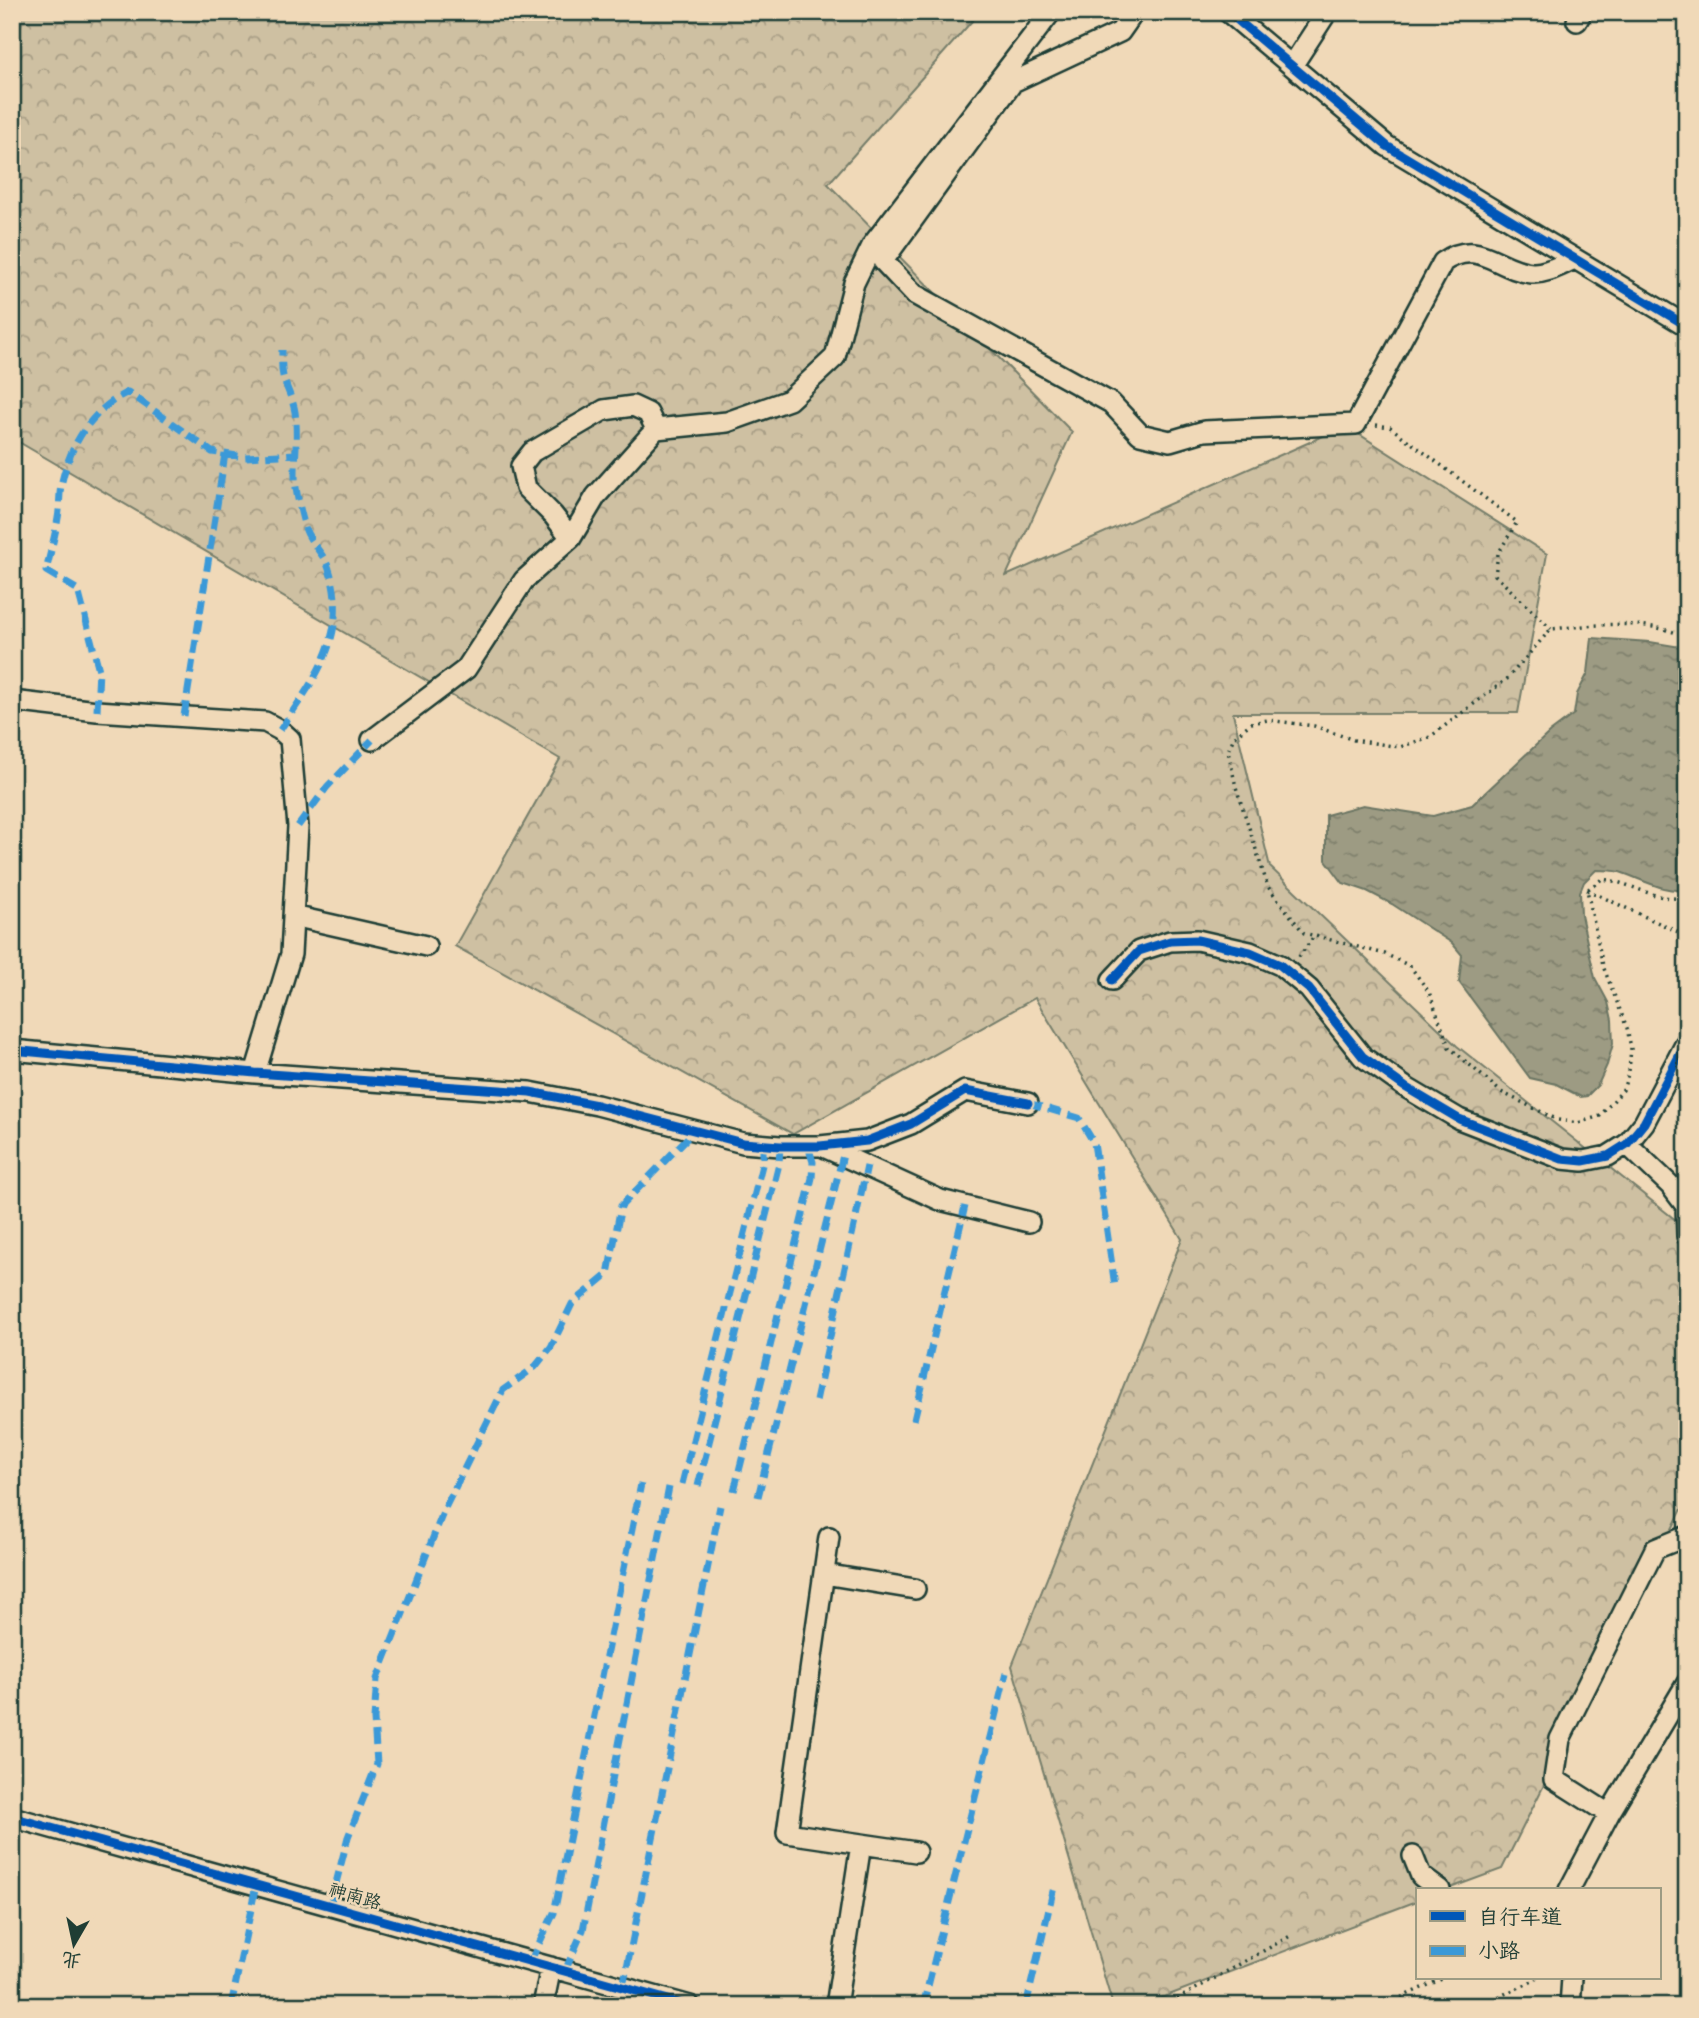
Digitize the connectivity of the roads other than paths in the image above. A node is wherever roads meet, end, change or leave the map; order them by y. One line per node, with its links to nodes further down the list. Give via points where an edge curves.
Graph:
1 (1051, 12): 8 (street, via 873,244 854,283 835,356 789,401 727,422)
2 (1134, 12): 6 (street, via 1120,32 1013,82 883,261 914,294 1111,403 1140,434 1170,441 1204,430 1356,424 1443,262 1470,251 1531,273)
3 (1228, 12): 5 (street)
4 (1327, 12): 5 (street)
5 (1292, 66): 6 (street, via 1387,146)
6 (1574, 259): 7 (street)
7 (1687, 325)
8 (656, 429): 9 (street, via 596,496); 9 (street, via 648,413 633,406 604,410 531,452 521,466 526,488)
9 (571, 538): 11 (street, via 524,580 466,669)
10 (12, 701): 12 (street, via 265,722 280,730 290,739 298,826)
11 (372, 740)
12 (293, 916): 13 (street); 17 (street, via 291,954)
13 (426, 946)
14 (1112, 980): 19 (street, via 1139,951 1170,941 1197,940 1250,952 1280,965 1309,989 1363,1057 1460,1119 1562,1159 1608,1156)
15 (1687, 1041): 19 (street, via 1644,1123)
16 (12, 1050): 17 (street)
17 (256, 1073): 20 (street, via 530,1092 743,1143)
18 (1028, 1103): 20 (street, via 965,1091 911,1124 867,1141)
19 (1626, 1144): 22 (street, via 1686,1206)
20 (820, 1146): 21 (street, via 940,1200)
21 (1029, 1222)
22 (1687, 1236)
23 (1687, 1536): 28 (street, via 1655,1549 1560,1739 1554,1779)
24 (829, 1537): 25 (street)
25 (824, 1574): 26 (street); 30 (street, via 787,1833)
26 (915, 1589)
27 (1687, 1683): 28 (street)
28 (1609, 1814): 34 (street)
29 (12, 1817): 35 (street, 神南路)
30 (861, 1844): 31 (street); 39 (street)
31 (916, 1852)
32 (1413, 1856): 33 (street, via 1421,1876)
33 (1437, 1888)
34 (1570, 1888)
35 (551, 1967): 37 (street); 38 (street, 神南路)
36 (1572, 1980): 40 (street)
37 (543, 2006)
38 (690, 2006)
39 (836, 2006)
40 (1570, 2006)

